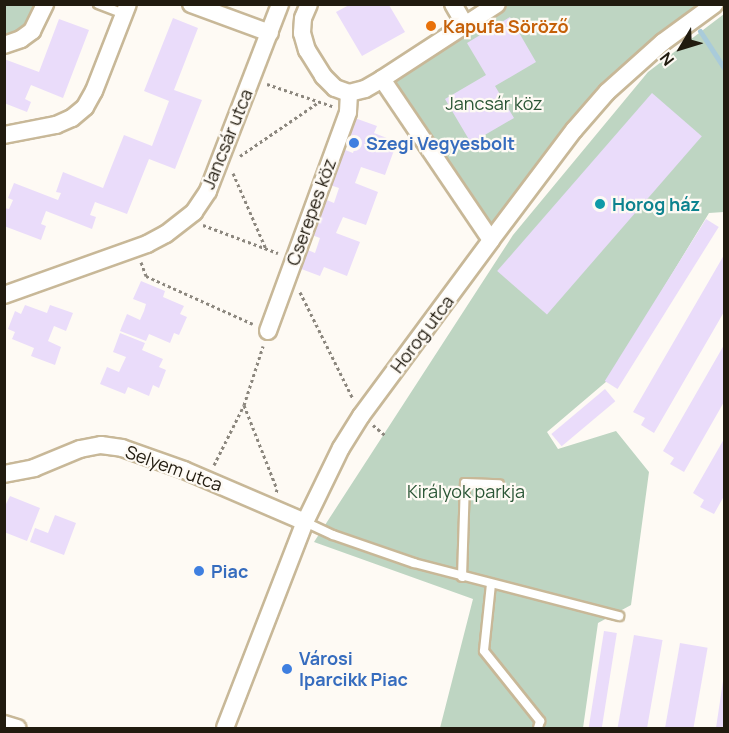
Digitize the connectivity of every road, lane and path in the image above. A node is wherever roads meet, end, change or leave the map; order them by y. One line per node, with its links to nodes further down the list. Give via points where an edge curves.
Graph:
1 (45, 4): 12 (street, via 32,31)
2 (98, 4): 9 (lane)
3 (191, 4): 11 (street)
4 (280, 4): 11 (street, Jancsár utca)
5 (309, 4): 15 (street, via 302,33 307,50 322,76 335,88)
6 (453, 4): 10 (street)
7 (497, 4): 10 (street)
8 (709, 8): 22 (street, Horog utca, via 607,92)
9 (126, 9): 18 (street, via 85,107 56,125)
10 (465, 25): 13 (street)
11 (270, 33): 26 (street, Jancsár utca, via 208,191 194,212 147,244)
12 (4, 45)
13 (382, 79): 15 (street); 22 (street)
14 (260, 82): 16 (path)
15 (349, 93): 17 (street, Cserepes köz)
16 (319, 102): 17 (path); 19 (path)
17 (348, 112): 25 (street, Cserepes köz)
18 (4, 135)
19 (237, 158)
20 (228, 164): 23 (path)
21 (198, 223): 23 (path)
22 (491, 240): 29 (street, Horog utca)
23 (266, 249): 25 (path)
24 (140, 256): 27 (path, via 146,276)
25 (292, 265): 27 (street, Cserepes köz); 29 (path)
26 (4, 295)
27 (268, 331): 28 (path)
28 (244, 405): 32 (path); 34 (path, via 278,489)
29 (361, 416): 30 (path); 35 (street, Horog utca)
30 (385, 435)
31 (4, 474): 32 (street, Selyem utca, via 101,445 122,448)
32 (206, 480): 34 (street, Selyem utca)
33 (500, 484): 36 (lane, via 465,483)
34 (271, 506): 35 (street, Selyem utca)
35 (305, 522): 36 (lane, via 371,549); 41 (street, Horog utca)
36 (462, 577): 37 (lane)
37 (491, 584): 38 (lane); 42 (lane, via 484,651 540,722)
38 (619, 616)
39 (4, 724): 40 (street)
40 (17, 729)
41 (225, 729)
42 (538, 729)

